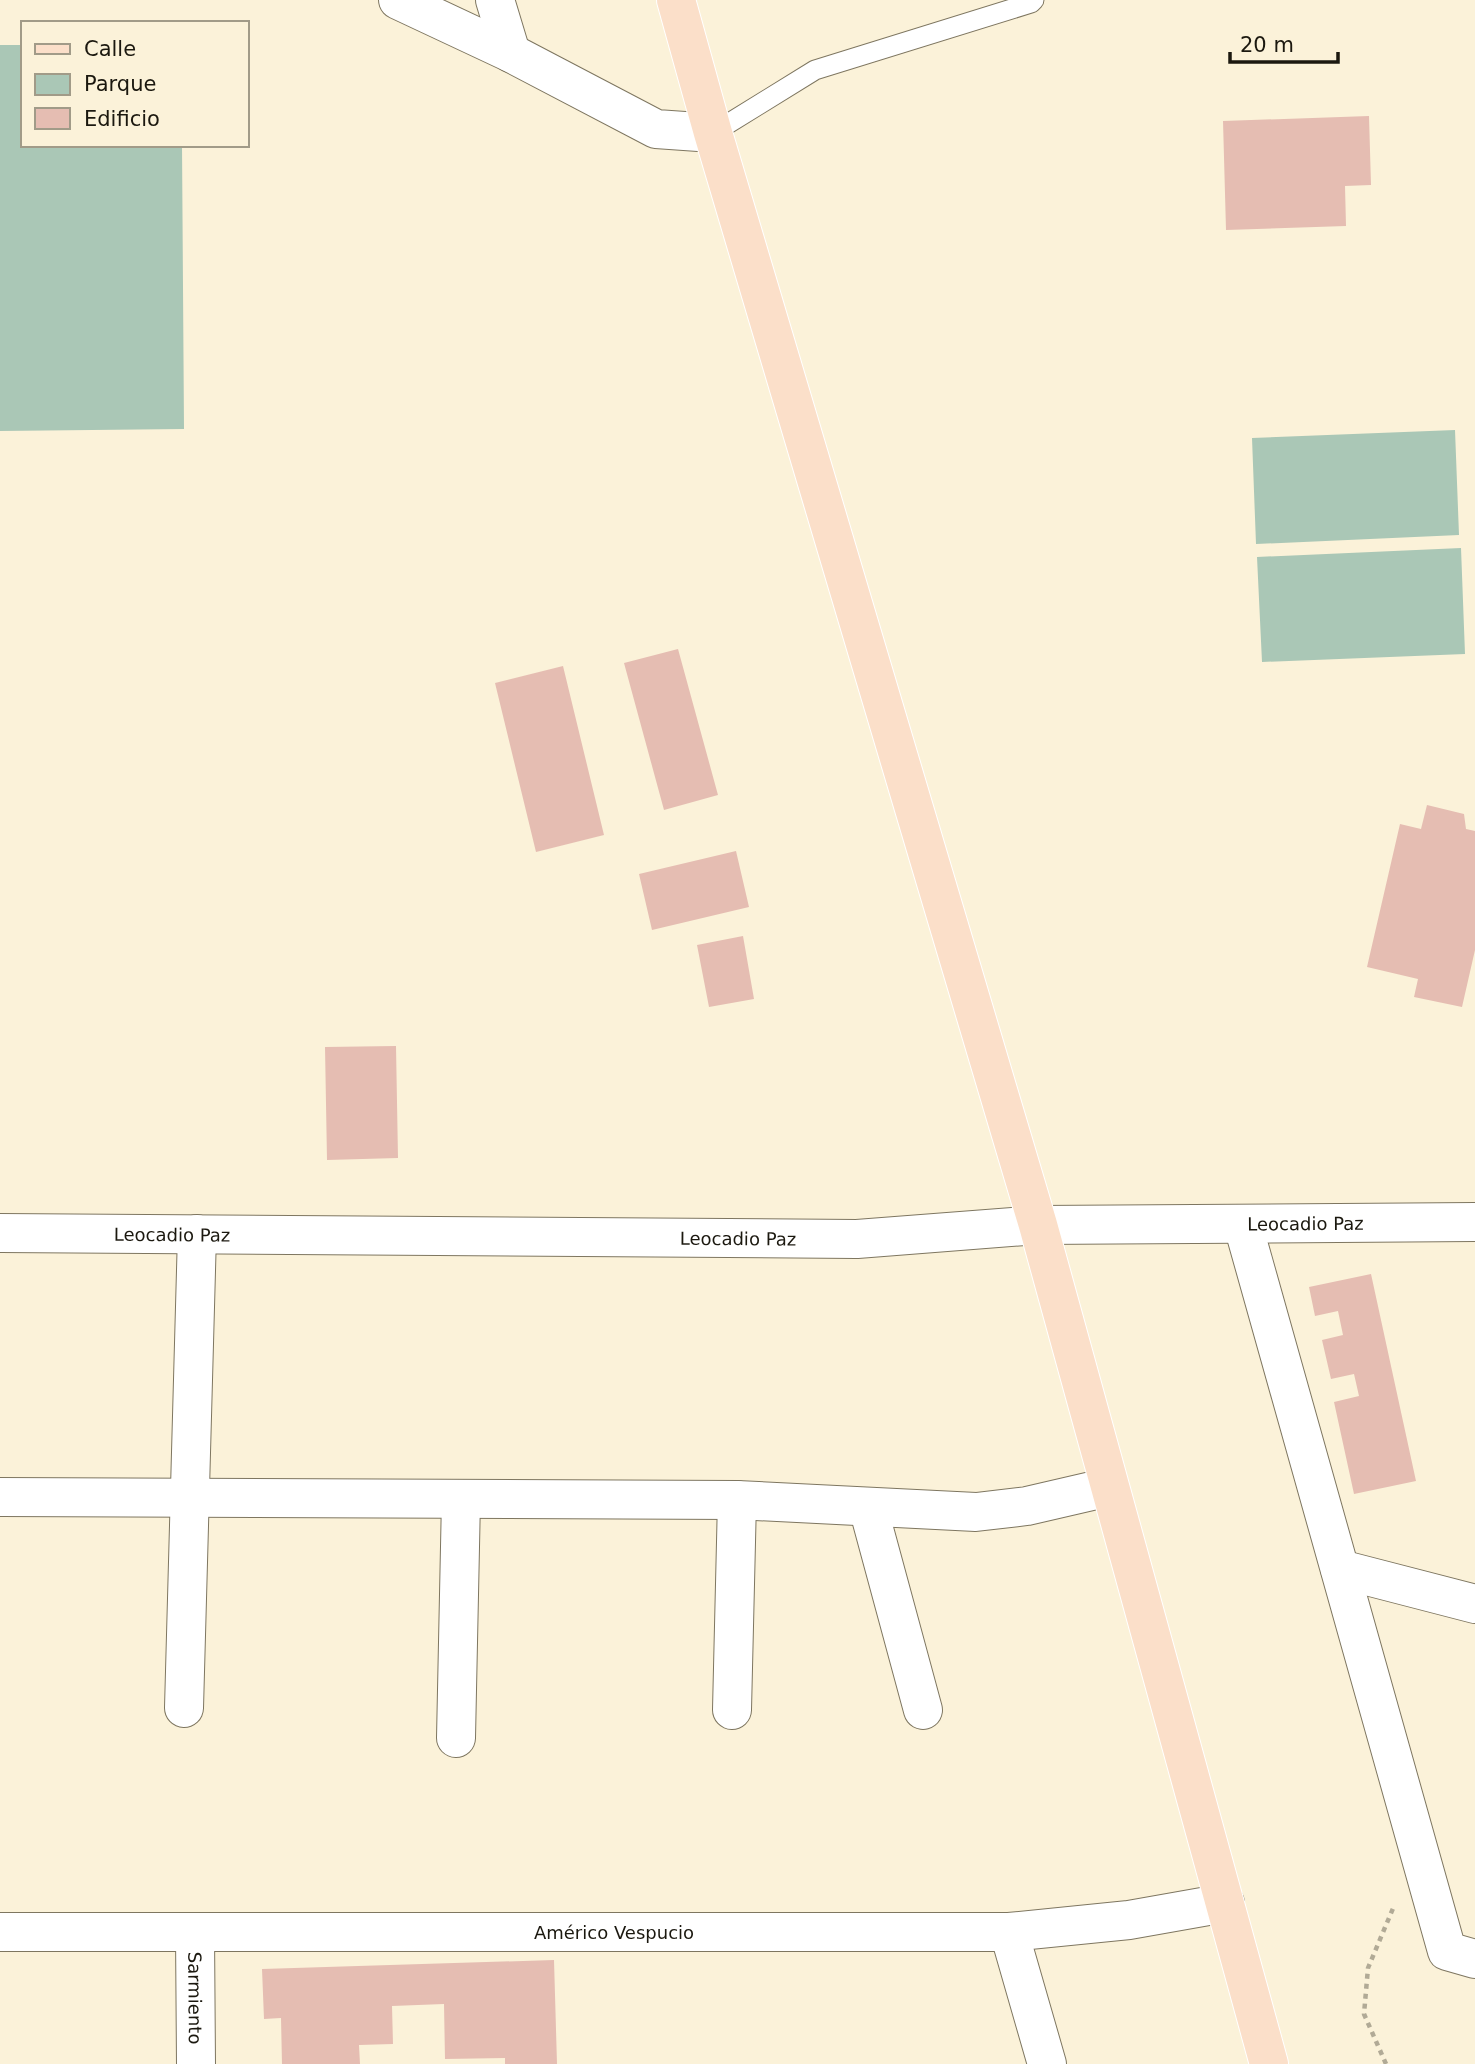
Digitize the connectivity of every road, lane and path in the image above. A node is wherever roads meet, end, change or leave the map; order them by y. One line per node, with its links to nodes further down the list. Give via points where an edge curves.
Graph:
1 (398, 0): 5 (street)
2 (495, 0): 5 (street)
3 (676, 0): 6 (main road)
4 (1034, 0): 6 (lane, via 815,70)
5 (511, 53): 6 (street, via 656,129)
6 (713, 132): 8 (main road)
7 (1475, 1222): 9 (street, Leocadio Paz)
8 (1038, 1225): 9 (street, Leocadio Paz); 11 (street, Leocadio Paz, via 857,1239); 12 (main road)
9 (1243, 1225): 18 (street)
10 (0, 1233): 11 (street, Leocadio Paz)
11 (197, 1234): 14 (street)
12 (1109, 1488): 17 (street, via 976,1512); 25 (main road)
13 (0, 1497): 14 (street)
14 (189, 1498): 15 (street); 20 (street)
15 (461, 1499): 16 (street); 23 (street)
16 (737, 1500): 17 (street); 21 (street)
17 (868, 1507): 22 (street)
18 (1340, 1569): 19 (street); 24 (street)
19 (1475, 1604)
20 (184, 1708)
21 (732, 1710)
22 (923, 1710)
23 (456, 1738)
24 (1418, 1846): 29 (street, via 1447,1951); 33 (path, via 1368,1968 1364,2014)
25 (1225, 1903): 27 (street, Américo Vespucio, via 1129,1920); 32 (main road)
26 (0, 1932): 28 (street, Américo Vespucio)
27 (1009, 1932): 28 (street, Américo Vespucio); 31 (street)
28 (195, 1933): 30 (street, Sarmiento)
29 (1475, 1959)
30 (196, 2064)
31 (1047, 2064)
32 (1269, 2064)
33 (1386, 2064)

